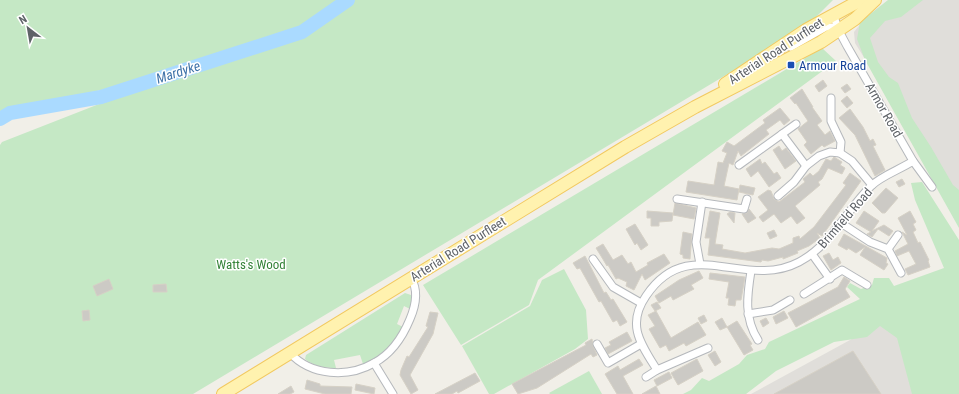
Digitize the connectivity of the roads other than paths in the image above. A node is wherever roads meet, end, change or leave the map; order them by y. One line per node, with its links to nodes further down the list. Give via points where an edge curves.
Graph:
1 (861, 0): 3 (main road, Arterial Road Purfleet)
2 (875, 0): 4 (main road, Arterial Road Purfleet)
3 (833, 14): 4 (street, Armor Road); 5 (main road, Arterial Road Purfleet)
4 (839, 31): 5 (street, via 832,27 817,31); 7 (main road, Arterial Road Purfleet); 11 (street, Armor Road)
5 (719, 88): 7 (main road, Arterial Road Purfleet)
6 (831, 98): 10 (street, via 831,121 841,142)
7 (695, 107): 28 (main road, Arterial Road Purfleet)
8 (796, 124): 9 (street)
9 (782, 134): 12 (street); 13 (street)
10 (840, 152): 13 (street, via 819,156); 14 (street, via 852,161)
11 (913, 161): 14 (street, Brimfield Road); 15 (street, Armor Road)
12 (740, 165)
13 (806, 166): 16 (street, via 794,182)
14 (872, 185): 20 (street, Brimfield Road)
15 (932, 187)
16 (778, 196)
17 (677, 199): 19 (street)
18 (747, 199): 19 (street, via 744,209)
19 (702, 202): 25 (street, via 696,242)
20 (841, 223): 22 (street, via 870,242); 23 (street, Brimfield Road)
21 (898, 235): 22 (street)
22 (888, 250): 27 (street)
23 (812, 254): 26 (street, Brimfield Road, via 786,268); 29 (street)
24 (593, 259): 33 (street, via 613,287)
25 (700, 264): 26 (street, Brimfield Road); 33 (street, Brimfield Road, via 675,268 649,291)
26 (751, 271): 34 (street, via 746,303)
27 (901, 273)
28 (411, 278): 39 (main road, Arterial Road Purfleet); 40 (street, via 416,293 408,325 393,347)
29 (830, 279): 30 (street, via 842,270); 31 (street)
30 (867, 286)
31 (804, 294)
32 (790, 300): 34 (street, via 773,310)
33 (641, 303): 37 (street, Brimfield Road, via 636,318)
34 (748, 314): 35 (street)
35 (758, 340)
36 (597, 344): 37 (street, via 608,363)
37 (641, 344): 41 (street, Brimfield Road)
38 (708, 348): 41 (street)
39 (290, 353): 40 (street, via 304,365 329,372 358,370); 43 (main road, Arterial Road Purfleet)
40 (374, 363): 44 (street)
41 (657, 370): 42 (street)
42 (646, 377)
43 (223, 394)
44 (393, 394)

